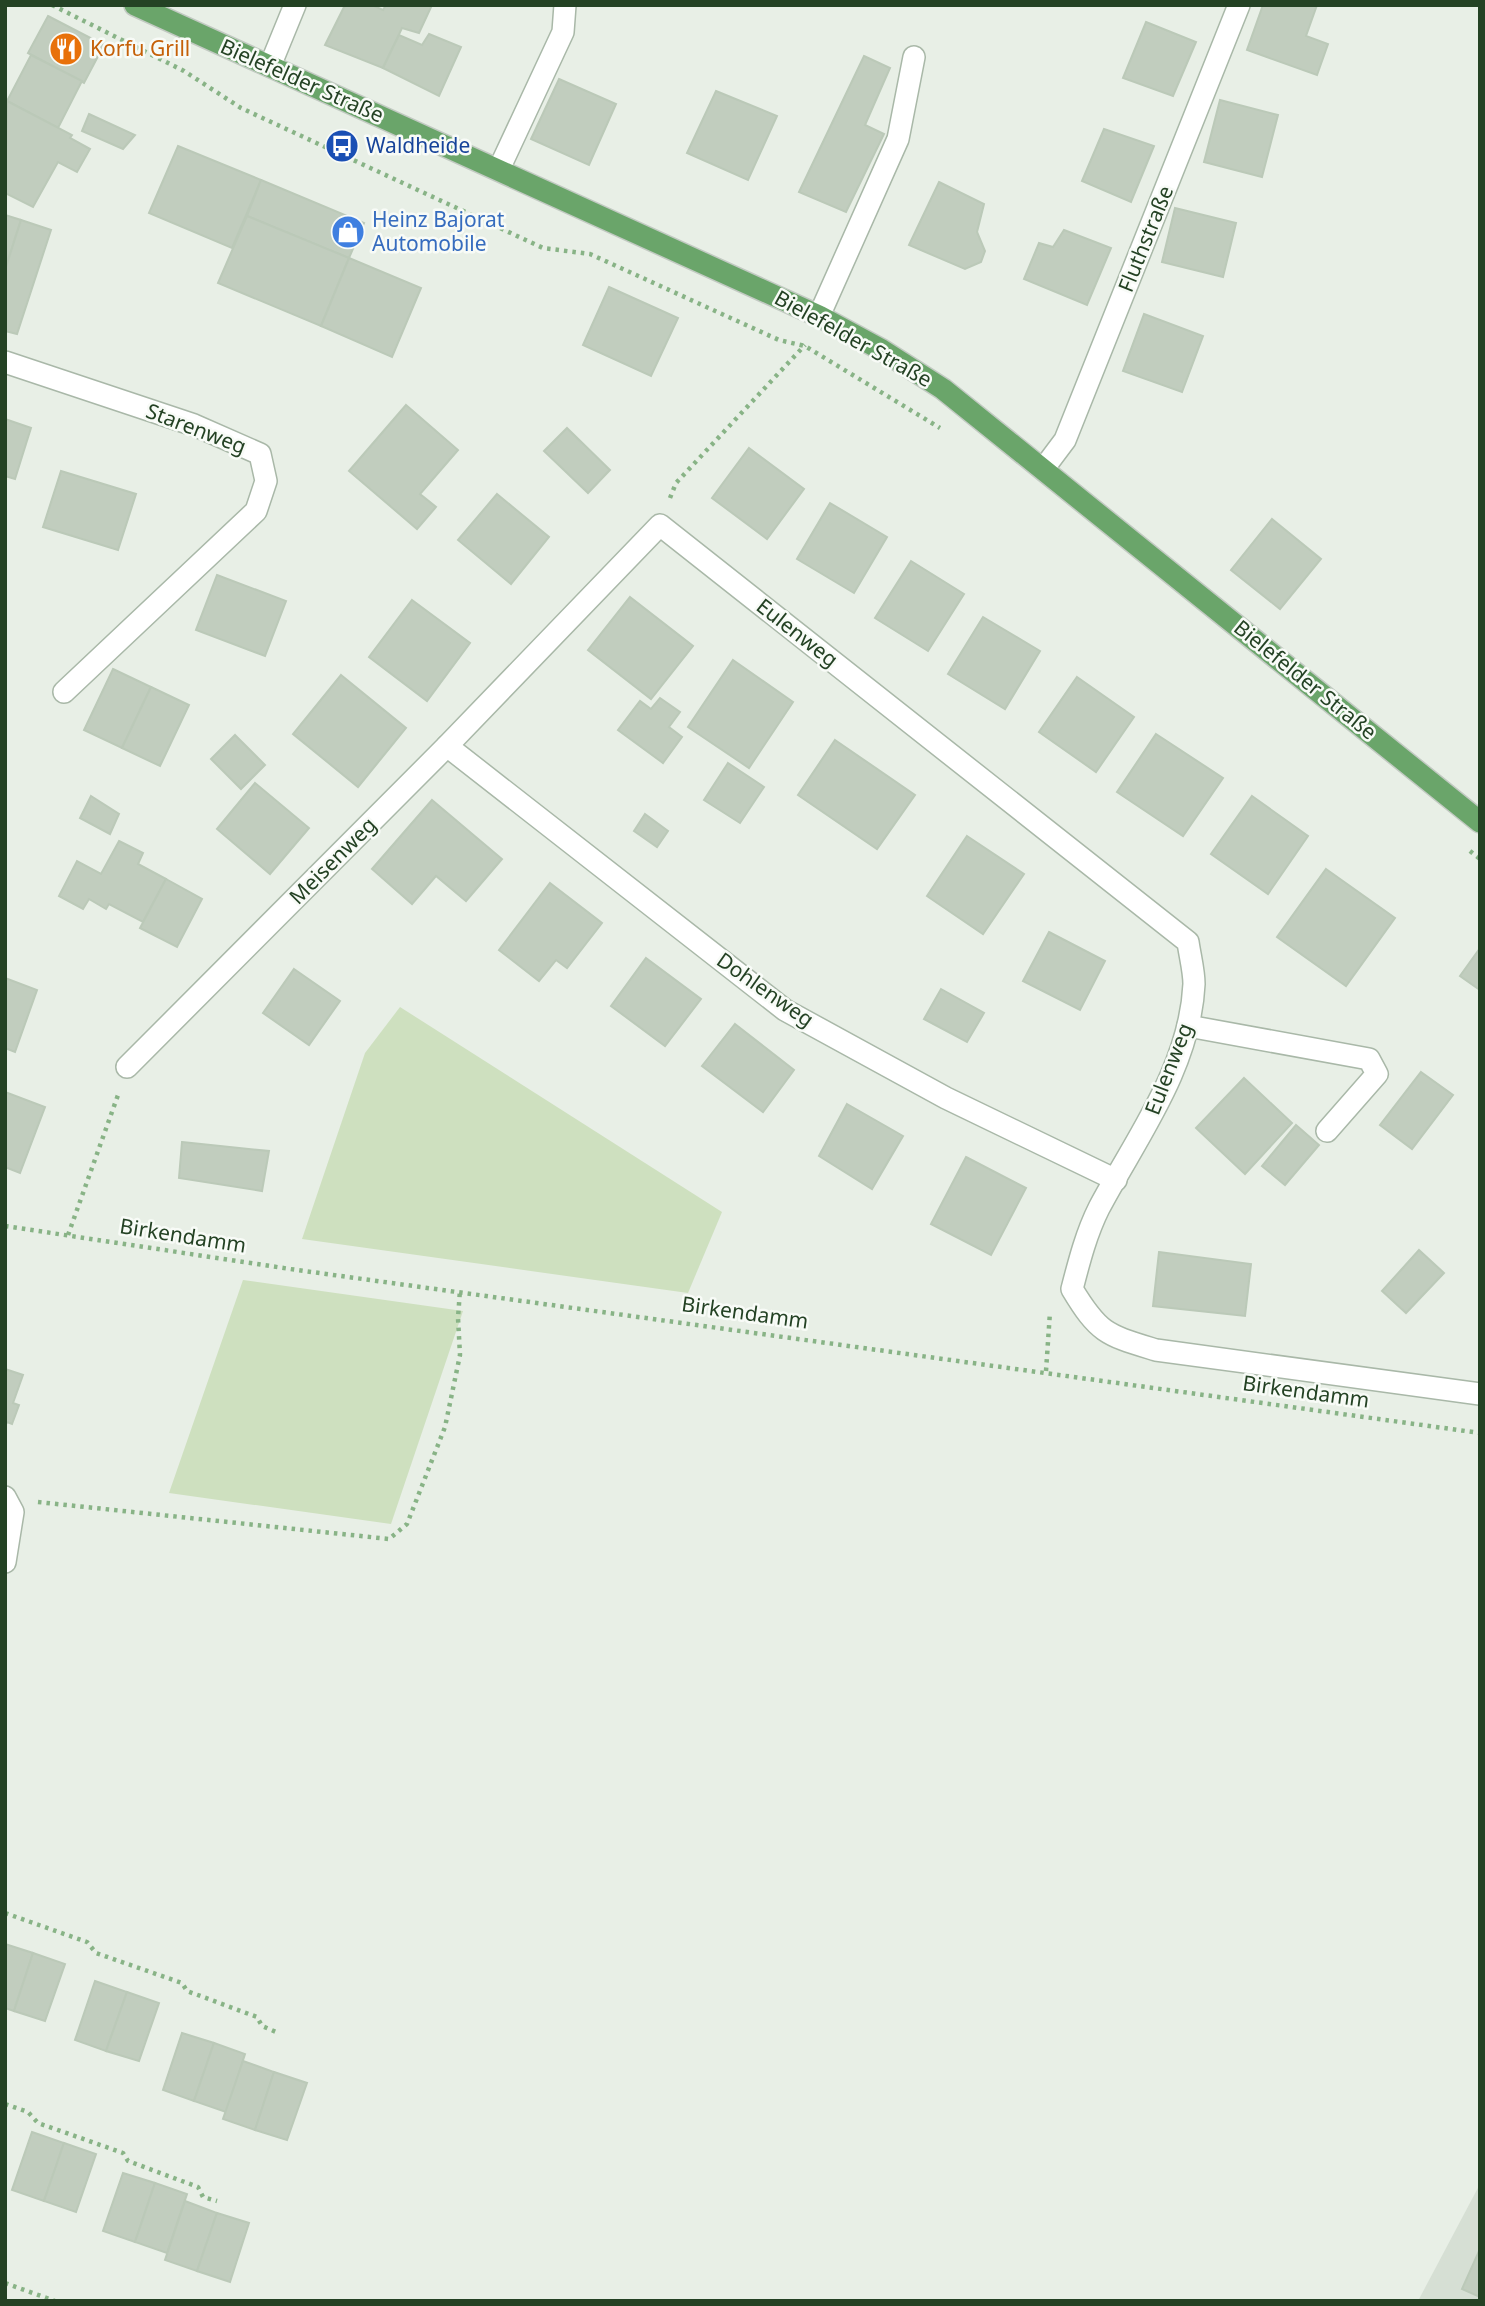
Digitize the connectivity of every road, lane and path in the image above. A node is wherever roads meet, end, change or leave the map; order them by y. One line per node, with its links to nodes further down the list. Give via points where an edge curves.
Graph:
1 (52, 5): 10 (path, via 184,71 241,108 543,248 590,254 779,340)
2 (135, 5): 7 (main road, Bielefelder Straße)
3 (295, 5): 7 (street)
4 (565, 5): 8 (street, via 563,32)
5 (1239, 5): 13 (street, Fluthstraße, via 1065,440)
6 (914, 57): 9 (street, via 898,139)
7 (270, 66): 8 (main road, Bielefelder Straße)
8 (499, 169): 9 (main road, Bielefelder Straße)
9 (818, 316): 10 (path); 13 (main road, Bielefelder Straße, via 943,389)
10 (805, 345): 12 (path); 14 (path, via 676,483)
11 (5, 362): 15 (street, Starenweg, via 194,425 260,454 266,481 256,510)
12 (941, 429)
13 (1044, 468): 17 (main road, Bielefelder Straße)
14 (660, 526): 16 (street, Meisenweg); 20 (street, Eulenweg, via 1188,942 1194,983)
15 (64, 692)
16 (447, 746): 21 (street, Meisenweg); 23 (street, Dohlenweg, via 785,1010 946,1098)
17 (1480, 822)
18 (1469, 850): 19 (path)
19 (1480, 859)
20 (1188, 1026): 22 (street, via 1368,1059 1377,1074); 23 (street, Eulenweg, via 1154,1115)
21 (127, 1067): 25 (path)
22 (1326, 1131)
23 (1116, 1180): 26 (street, Eulenweg, via 1083,1246)
24 (5, 1226): 25 (path, Birkendamm)
25 (68, 1235): 27 (path, Birkendamm)
26 (1072, 1289): 28 (path, via 1051,1294); 29 (street, via 1090,1319 1108,1335 1156,1350)
27 (460, 1290): 28 (path, Birkendamm); 31 (path, via 460,1355 445,1427 407,1524 389,1539)
28 (1046, 1371): 30 (path, Birkendamm)
29 (1480, 1394)
30 (1480, 1433)
31 (6, 1498): 32 (street, via 13,1512)
32 (5, 1562)
33 (5, 1913): 34 (path, via 87,1942 96,1953 182,1983 187,1991 257,2017 262,2026)
34 (276, 2032)
35 (5, 2104): 36 (path, via 28,2112 38,2123 123,2153 128,2161 198,2187 203,2196)
36 (217, 2202)
37 (5, 2283): 38 (path)
38 (55, 2301)

